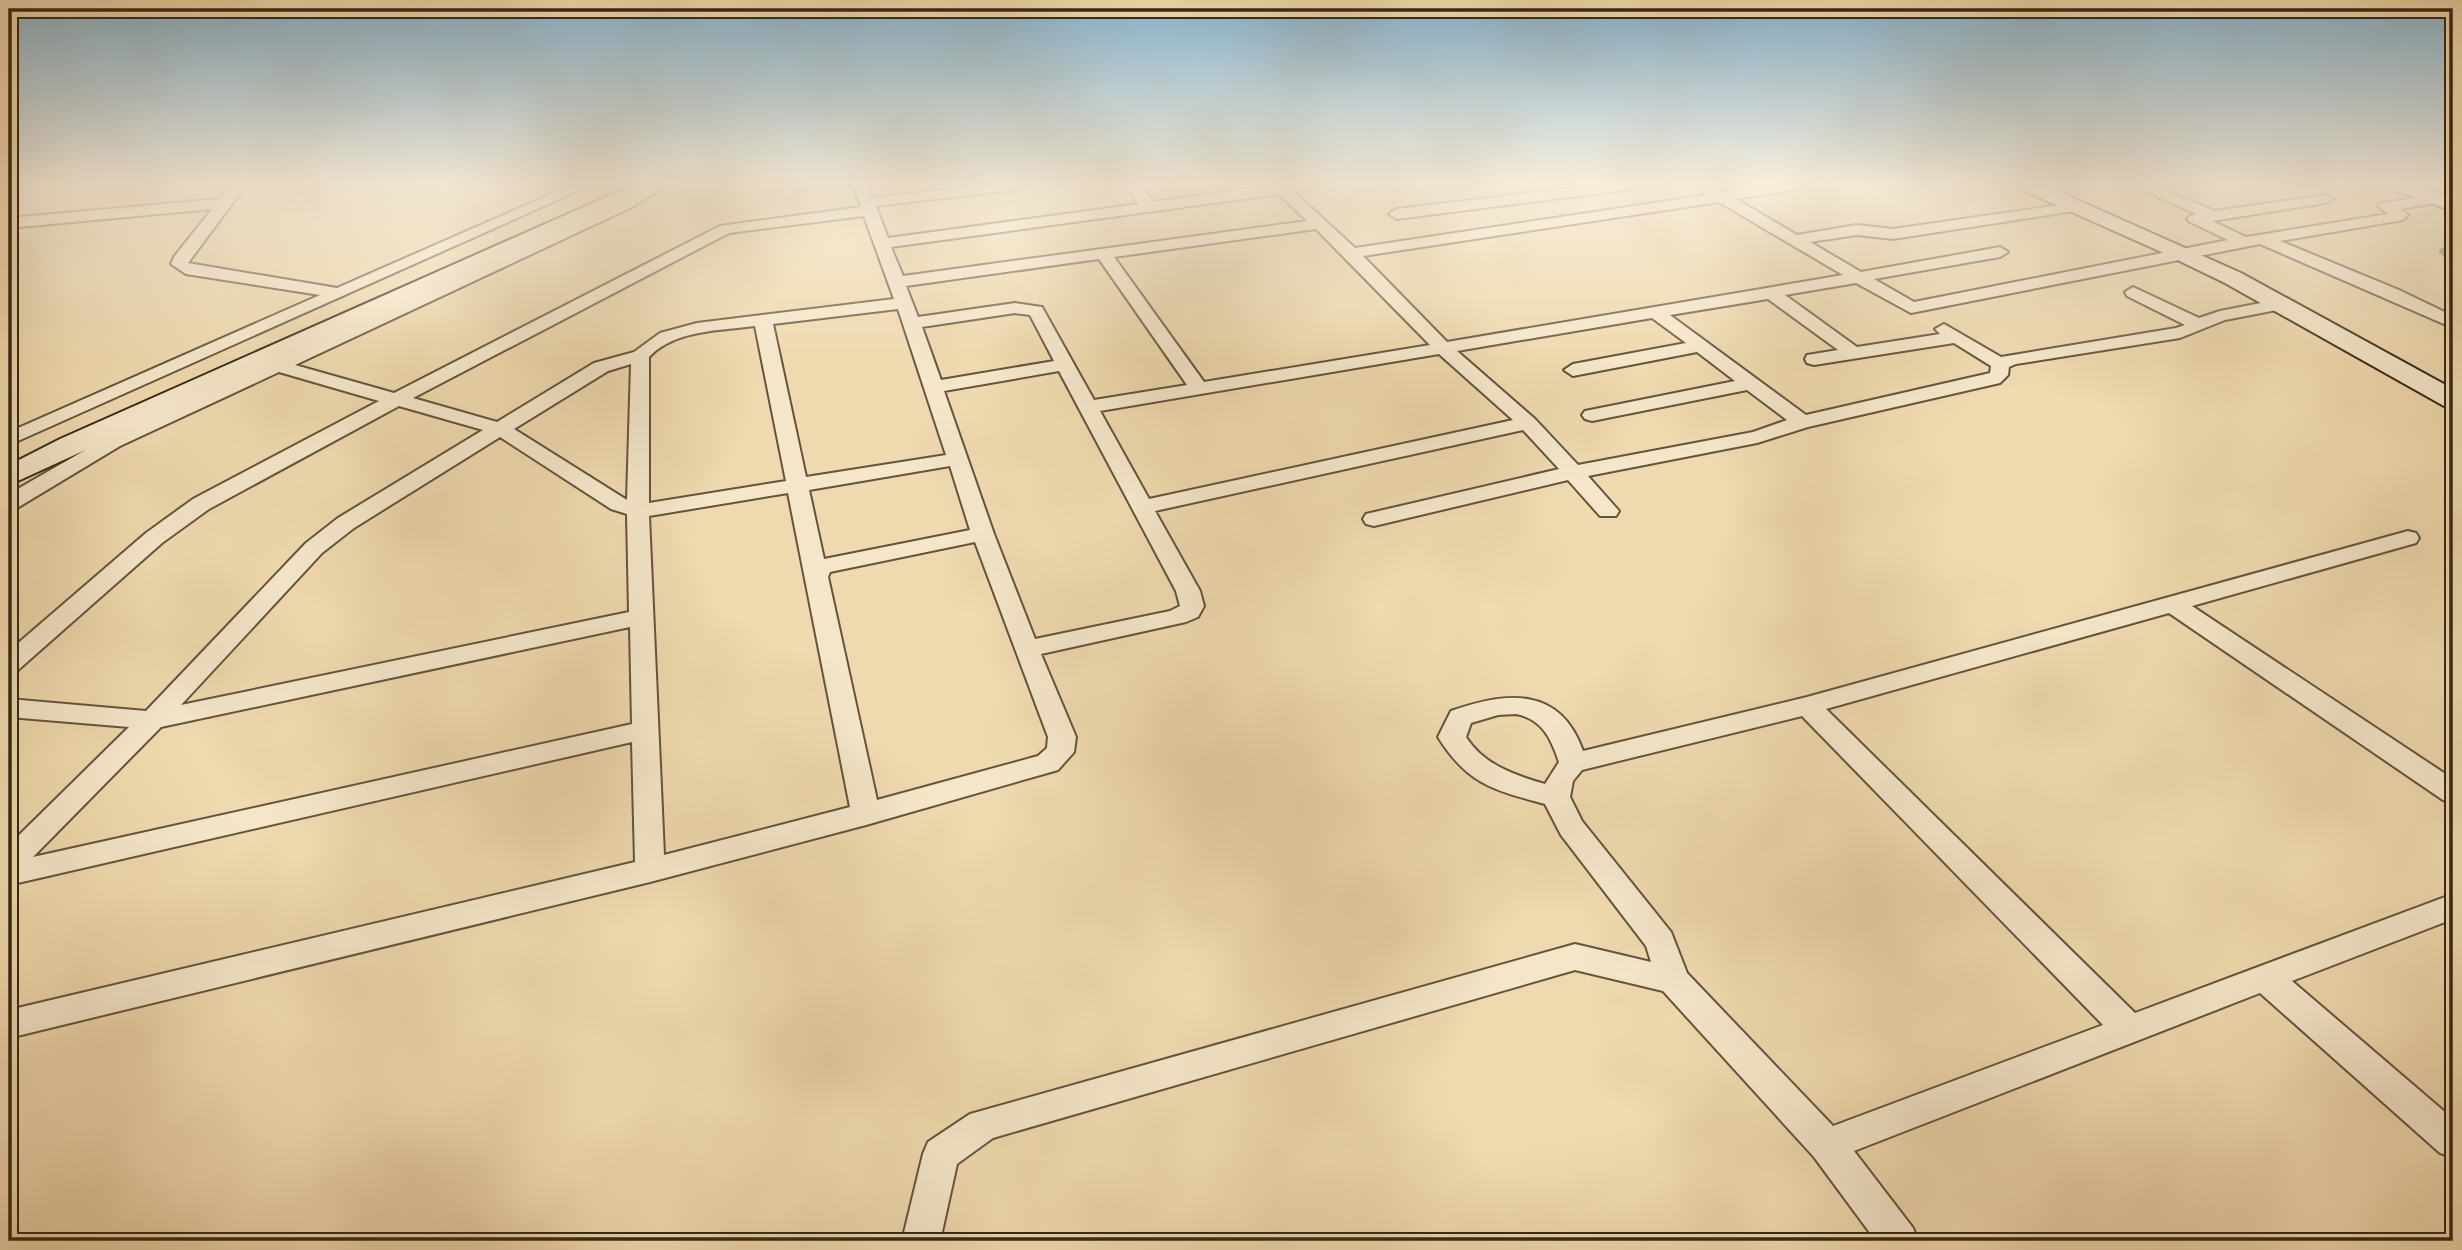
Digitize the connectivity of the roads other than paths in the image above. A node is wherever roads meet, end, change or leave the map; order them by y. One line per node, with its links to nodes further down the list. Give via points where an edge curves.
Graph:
1 (193, 243): 23 (street, via 179,264 186,269)
2 (458, 243): 23 (street)
3 (476, 243): 23 (street)
4 (520, 243): 55 (street)
5 (542, 243): 39 (street)
6 (697, 243): 44 (street)
7 (886, 243): 15 (street)
8 (1174, 243): 17 (street)
9 (1340, 243): 18 (street)
10 (1414, 243): 18 (street)
11 (1800, 243): 20 (street)
12 (2150, 243): 19 (street)
13 (2239, 243): 19 (street)
14 (2271, 243): 29 (street)
15 (881, 244): 24 (street)
16 (2000, 252): 20 (street)
17 (1103, 253): 24 (street); 43 (street)
18 (1351, 253): 33 (street)
19 (2186, 258): 25 (street); 26 (street)
20 (1855, 277): 22 (street); 25 (street)
21 (2133, 292): 30 (street)
22 (1771, 293): 27 (street); 34 (street)
23 (347, 295): 51 (street); 52 (street)
24 (904, 302): 28 (street); 37 (street, via 1036,311); 42 (street)
25 (1911, 309): 31 (street)
26 (2290, 309): 30 (street, via 2220,316); 45 (street)
27 (1654, 311): 32 (street); 33 (street)
28 (763, 320): 35 (street, via 668,335 650,344); 56 (street)
29 (2453, 323)
30 (2197, 324): 38 (street, via 2179,332)
31 (1956, 337): 34 (street); 38 (street)
32 (1701, 346): 40 (street); 41 (street)
33 (1443, 348): 43 (street); 49 (street)
34 (1854, 353): 36 (street)
35 (640, 356): 50 (street, via 601,367); 59 (street)
36 (1814, 359)
37 (1066, 364): 42 (street); 46 (street)
38 (2000, 364): 48 (street, via 1999,375 1993,379)
39 (278, 366): 44 (street); 57 (street, via 113,442)
40 (1573, 370)
41 (1752, 383): 47 (street); 48 (street)
42 (932, 387): 53 (street)
43 (1199, 389): 46 (street)
44 (399, 398): 50 (street); 68 (street, via 201,504)
45 (2453, 400)
46 (1089, 407): 58 (street)
47 (1591, 415)
48 (1802, 422): 54 (street, via 1757,437)
49 (1528, 423): 54 (street); 58 (street)
50 (501, 429): 59 (street, via 619,504); 71 (street, via 346,523 314,548)
51 (9, 439)
52 (9, 456)
53 (957, 459): 56 (street); 62 (street)
54 (1575, 472): 60 (street); 61 (street)
55 (9, 476)
56 (799, 485): 59 (street); 64 (street)
57 (9, 503)
58 (1143, 507): 67 (street, via 1188,591 1189,612)
59 (638, 510): 66 (street)
60 (1608, 511)
61 (1374, 519)
62 (983, 534): 64 (street, via 820,567); 67 (street)
63 (2408, 538): 65 (street)
64 (816, 577): 76 (street)
65 (2173, 604): 69 (street); 74 (street)
66 (642, 617): 71 (street); 72 (street)
67 (1026, 649): 76 (street, via 1062,737 1060,752 1048,763)
68 (9, 664)
69 (1807, 706): 73 (street); 84 (street)
70 (9, 708): 71 (street)
71 (152, 720): 77 (street)
72 (645, 730): 78 (street); 79 (street)
73 (1573, 763): 75 (street, via 1560,779); 75 (street, via 1558,724 1539,713 1519,705 1489,705 1460,717 1452,737 1476,768 1491,778)
74 (2453, 793)
75 (1556, 797): 82 (street, via 1571,827 1660,941)
76 (866, 815): 78 (street)
77 (9, 863)
78 (650, 871): 83 (street)
79 (9, 874)
80 (2453, 906): 81 (street)
81 (2265, 978): 84 (street); 85 (street)
82 (1673, 980): 86 (street); 87 (street, via 1575,957 983,1125 941,1154)
83 (9, 1024)
84 (2130, 1030): 86 (street)
85 (2453, 1141)
86 (1827, 1145): 88 (street)
87 (920, 1241)
88 (1899, 1241)

